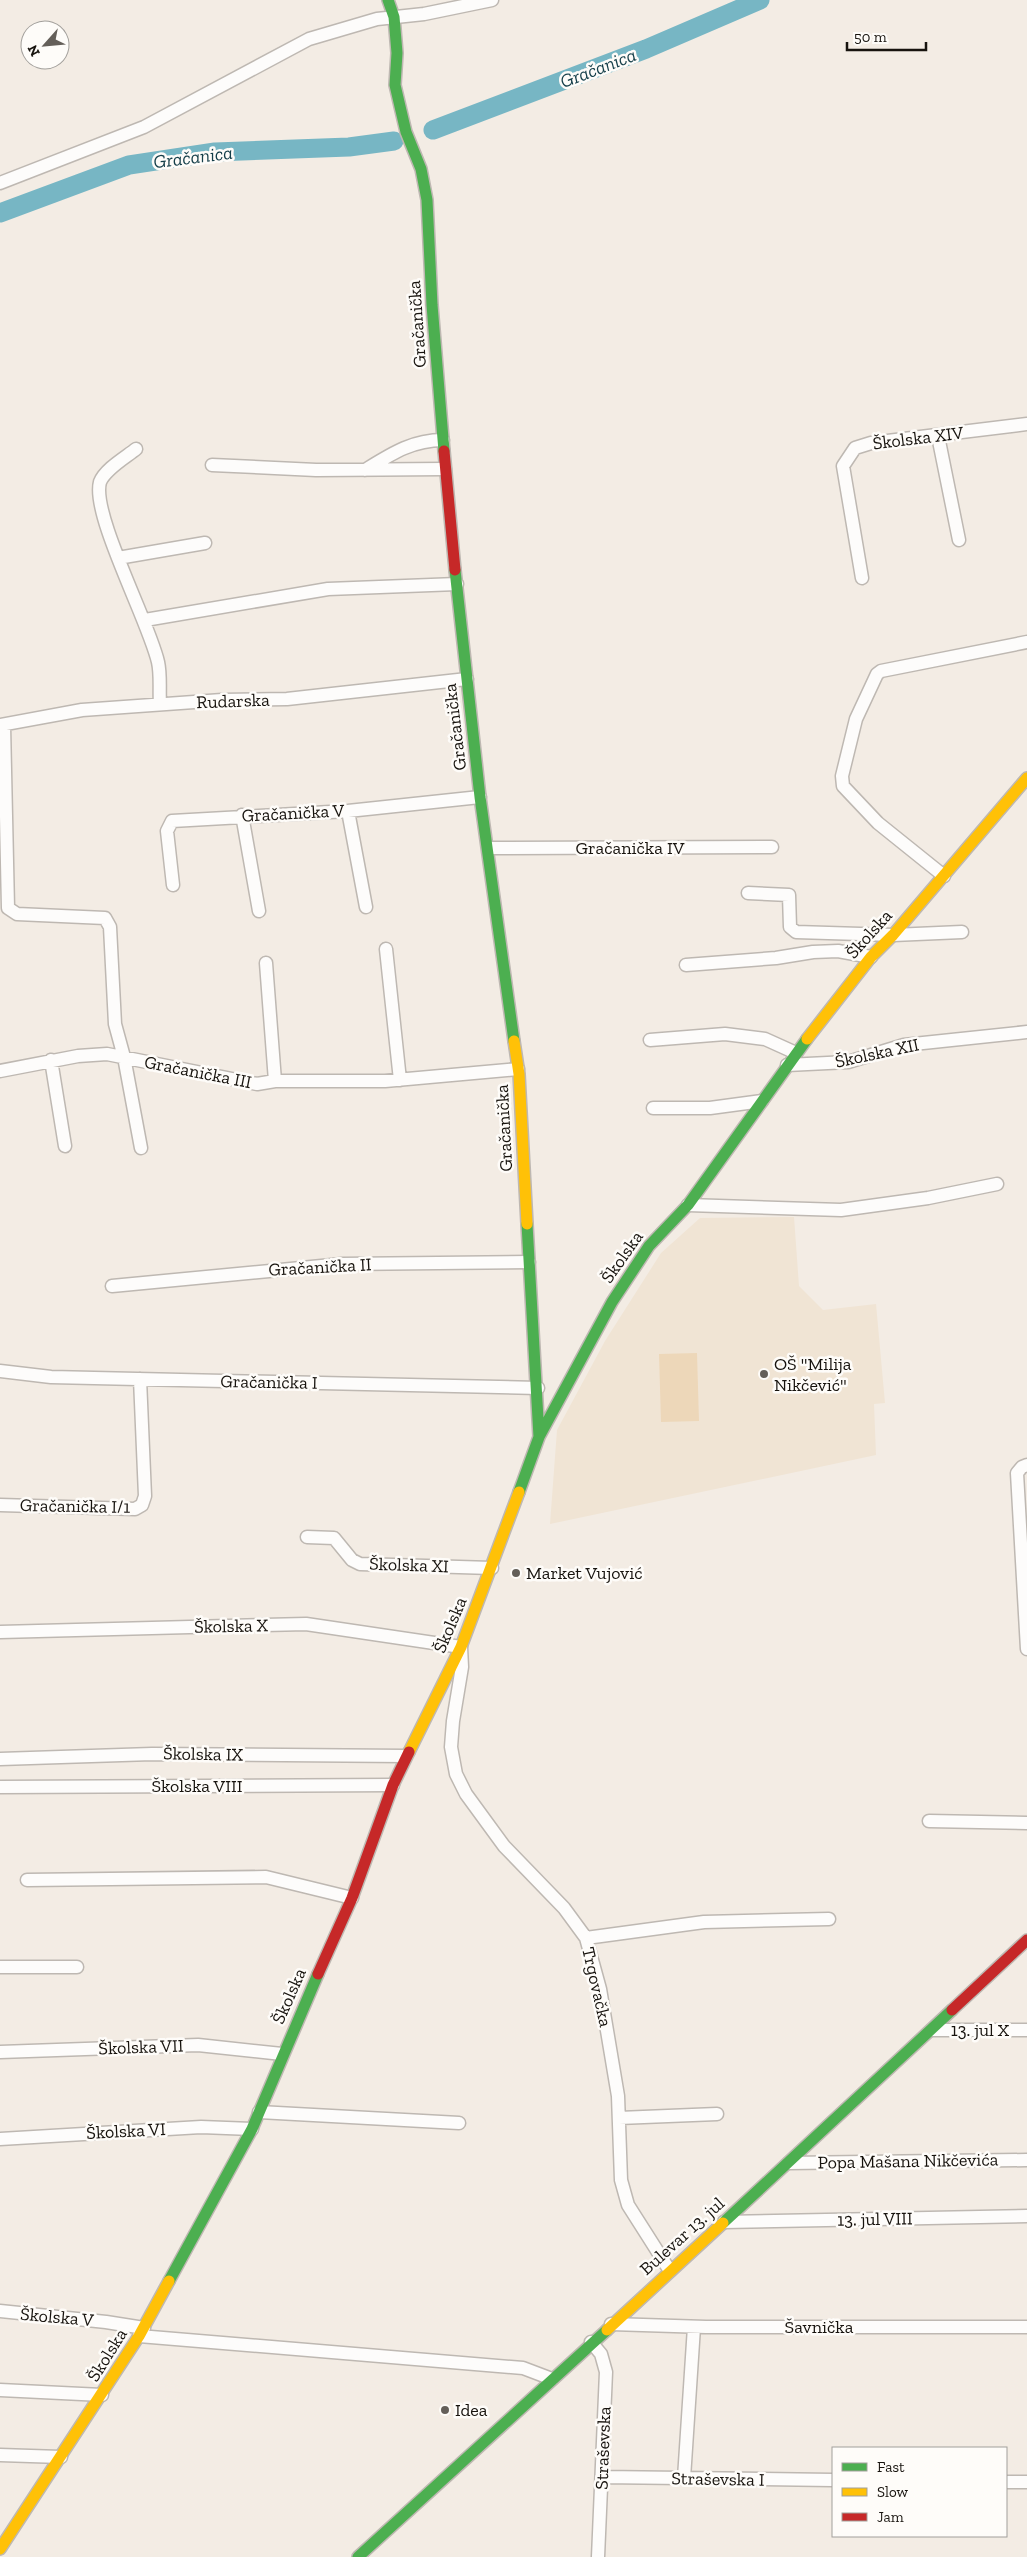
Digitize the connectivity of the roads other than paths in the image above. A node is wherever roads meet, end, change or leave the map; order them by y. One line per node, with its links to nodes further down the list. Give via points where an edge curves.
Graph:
1 (388, 0): 3 (street, Gračanička)
2 (492, 0): 3 (street)
3 (394, 17): 4 (street, via 376,19 308,39 144,127); 7 (street, Gračanička, via 398,53 395,85 406,132 421,169 427,200)
4 (0, 183)
5 (1027, 425): 6 (street, Školska XIV)
6 (938, 436): 12 (street); 15 (street, Školska XIV, via 863,445 855,448 846,459 843,466)
7 (443, 440): 10 (street, Gračanička); 11 (street, via 410,444)
8 (136, 449): 14 (street, via 101,480 102,508)
9 (212, 464): 11 (street)
10 (445, 469): 11 (street); 16 (street, Gračanička)
11 (365, 470)
12 (959, 540)
13 (205, 543): 14 (street)
14 (118, 558): 17 (street)
15 (862, 578)
16 (457, 584): 17 (street, via 328,589); 19 (street, Gračanička)
17 (144, 620): 20 (street, via 158,663)
18 (1027, 642): 30 (street, via 881,671 856,719 842,776 843,786 878,823)
19 (467, 679): 20 (street, Rudarska, via 287,699); 24 (street, Gračanička)
20 (160, 704): 21 (street, Rudarska, via 82,710)
21 (2, 725): 34 (street)
22 (1027, 778): 25 (street, Školska)
23 (1027, 794): 25 (street)
24 (480, 796): 26 (street, Gračanička V); 29 (street, Gračanička)
25 (1012, 796): 30 (street, Školska)
26 (348, 811): 27 (street, Gračanička V); 33 (street)
27 (242, 815): 31 (street, Gračanička V, via 169,823 167,831); 35 (street)
28 (772, 847): 29 (street, Gračanička IV)
29 (489, 848): 48 (street, Gračanička)
30 (944, 876): 37 (street, Školska)
31 (173, 885)
32 (748, 893): 37 (street, via 789,895 792,931)
33 (366, 907)
34 (4, 909): 45 (street, via 17,914 105,918 113,946 116,1024)
35 (259, 911)
36 (962, 932): 37 (street)
37 (893, 935): 39 (street, Školska)
38 (386, 949): 50 (street)
39 (871, 957): 41 (street, via 838,951 813,952); 44 (street, Školska)
40 (266, 963): 51 (street)
41 (686, 965)
42 (1027, 1032): 47 (street, Školska XII, via 904,1045 848,1062)
43 (650, 1040): 44 (street, via 725,1034 766,1039)
44 (796, 1053): 47 (street, Školska)
45 (124, 1057): 46 (street, Gračanička III, via 93,1054); 51 (street, Gračanička III, via 257,1084); 55 (street)
46 (52, 1060): 49 (street, Gračanička III); 54 (street)
47 (787, 1065): 52 (street, Školska)
48 (518, 1069): 50 (street, Gračanička III); 58 (street, Gračanička)
49 (0, 1071)
50 (400, 1080): 51 (street, Gračanička III)
51 (275, 1081)
52 (762, 1101): 53 (street, via 710,1108); 57 (street, Školska)
53 (653, 1108)
54 (65, 1146)
55 (141, 1148)
56 (997, 1184): 57 (street, via 841,1210)
57 (688, 1205): 63 (street, Školska, via 649,1246 612,1302)
58 (529, 1262): 59 (street, Gračanička II, via 342,1264); 62 (street, Gračanička)
59 (112, 1286)
60 (0, 1371): 61 (street, Gračanička I, via 51,1377)
61 (140, 1379): 62 (street, Gračanička I); 66 (street, Gračanička I/1, via 146,1496 142,1505 135,1509)
62 (538, 1388): 63 (street, Gračanička)
63 (539, 1437): 68 (street, Školska)
64 (1027, 1465): 65 (street, via 1017,1473)
65 (1024, 1504): 71 (street)
66 (0, 1505)
67 (307, 1537): 68 (street, Školska XI, via 334,1538 352,1560 360,1564)
68 (492, 1568): 70 (street, Školska)
69 (0, 1632): 70 (street, Školska X, via 306,1624)
70 (461, 1647): 72 (street, Školska); 81 (street, Trgovačka, via 463,1656 451,1747 456,1774 466,1794 504,1846 564,1908)
71 (1027, 1649)
72 (406, 1756): 73 (street, Školska IX, via 152,1754); 74 (street, Školska)
73 (0, 1759)
74 (393, 1785): 75 (street, Školska VIII); 79 (street, Školska)
75 (0, 1787)
76 (929, 1821): 77 (street)
77 (1027, 1823)
78 (27, 1880): 79 (street, via 266,1877)
79 (352, 1898): 90 (street, Školska)
80 (829, 1919): 81 (street, via 704,1922)
81 (586, 1938): 93 (street, Trgovačka, via 600,1989 618,2096)
82 (1027, 1940): 83 (street, Bulevar 13. jul)
83 (1011, 1955): 84 (street); 87 (street, Bulevar 13. jul)
84 (1027, 1955)
85 (0, 1967): 86 (street)
86 (77, 1967)
87 (932, 2030): 88 (street, 13. jul X); 98 (street, Bulevar 13. jul)
88 (1027, 2030)
89 (0, 2052): 90 (street, Školska VII, via 198,2045)
90 (282, 2054): 91 (street, Školska)
91 (259, 2112): 94 (street); 95 (street, Školska)
92 (718, 2114): 93 (street)
93 (618, 2118): 101 (street, Trgovačka, via 623,2193)
94 (459, 2123)
95 (252, 2129): 96 (street, Školska VI, via 201,2127); 106 (street, Školska)
96 (0, 2139)
97 (1027, 2160): 98 (street, Popa Mašana Nikčevića)
98 (789, 2163): 100 (street, Bulevar 13. jul)
99 (1027, 2216): 100 (street, 13. jul VIII)
100 (724, 2222): 101 (street, Bulevar 13. jul)
101 (670, 2270): 103 (street, Bulevar 13. jul)
102 (0, 2312): 106 (street, Školska V, via 106,2322)
103 (611, 2324): 104 (street, Šavnička); 107 (street, Bulevar 13. jul)
104 (694, 2327): 105 (street, Šavnička); 114 (street)
105 (1027, 2327)
106 (142, 2332): 108 (street, Školska V, via 523,2368); 110 (street, Školska)
107 (591, 2342): 108 (street, Bulevar 13. jul); 113 (street, Straševska, via 601,2354 606,2372)
108 (552, 2379): 119 (street, Bulevar 13. jul)
109 (0, 2390): 110 (street)
110 (102, 2395): 112 (street, Školska)
111 (0, 2454): 112 (street)
112 (61, 2457): 118 (street, Školska)
113 (602, 2478): 114 (street, Straševska I); 120 (street, Straševska)
114 (684, 2478): 115 (street, Straševska I)
115 (832, 2480)
116 (1007, 2482): 117 (street)
117 (1027, 2482)
118 (0, 2549)
119 (358, 2557)
120 (598, 2557)

